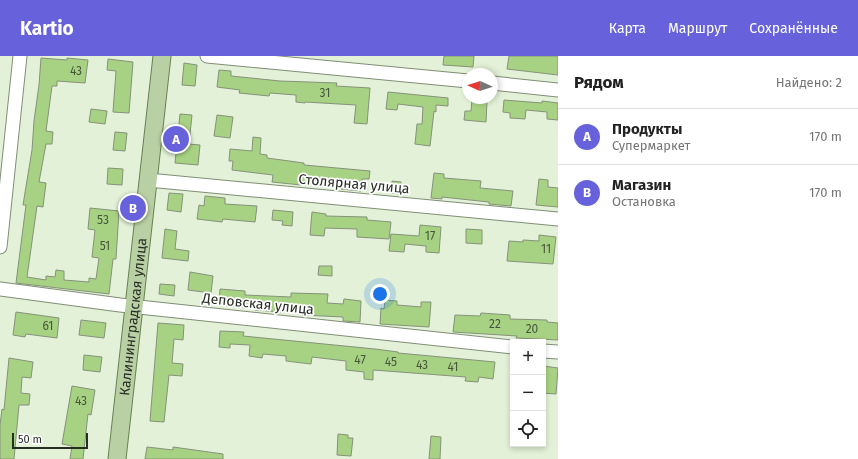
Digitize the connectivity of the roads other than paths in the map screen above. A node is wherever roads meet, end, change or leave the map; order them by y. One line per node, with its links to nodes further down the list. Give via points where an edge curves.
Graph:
1 (20, 56): 9 (street)
2 (162, 56): 7 (main road, Калининградская улица)
3 (207, 56): 4 (street)
4 (462, 79)
5 (498, 84): 6 (street)
6 (558, 90)
7 (148, 180): 8 (street, Столярная улица); 11 (main road, Калининградская улица)
8 (558, 219)
9 (0, 247)
10 (0, 289): 11 (street, Деповская улица)
11 (134, 307): 12 (street, Деповская улица); 15 (main road, Калининградская улица)
12 (510, 347)
13 (546, 350): 14 (street)
14 (558, 352)
15 (117, 459)

